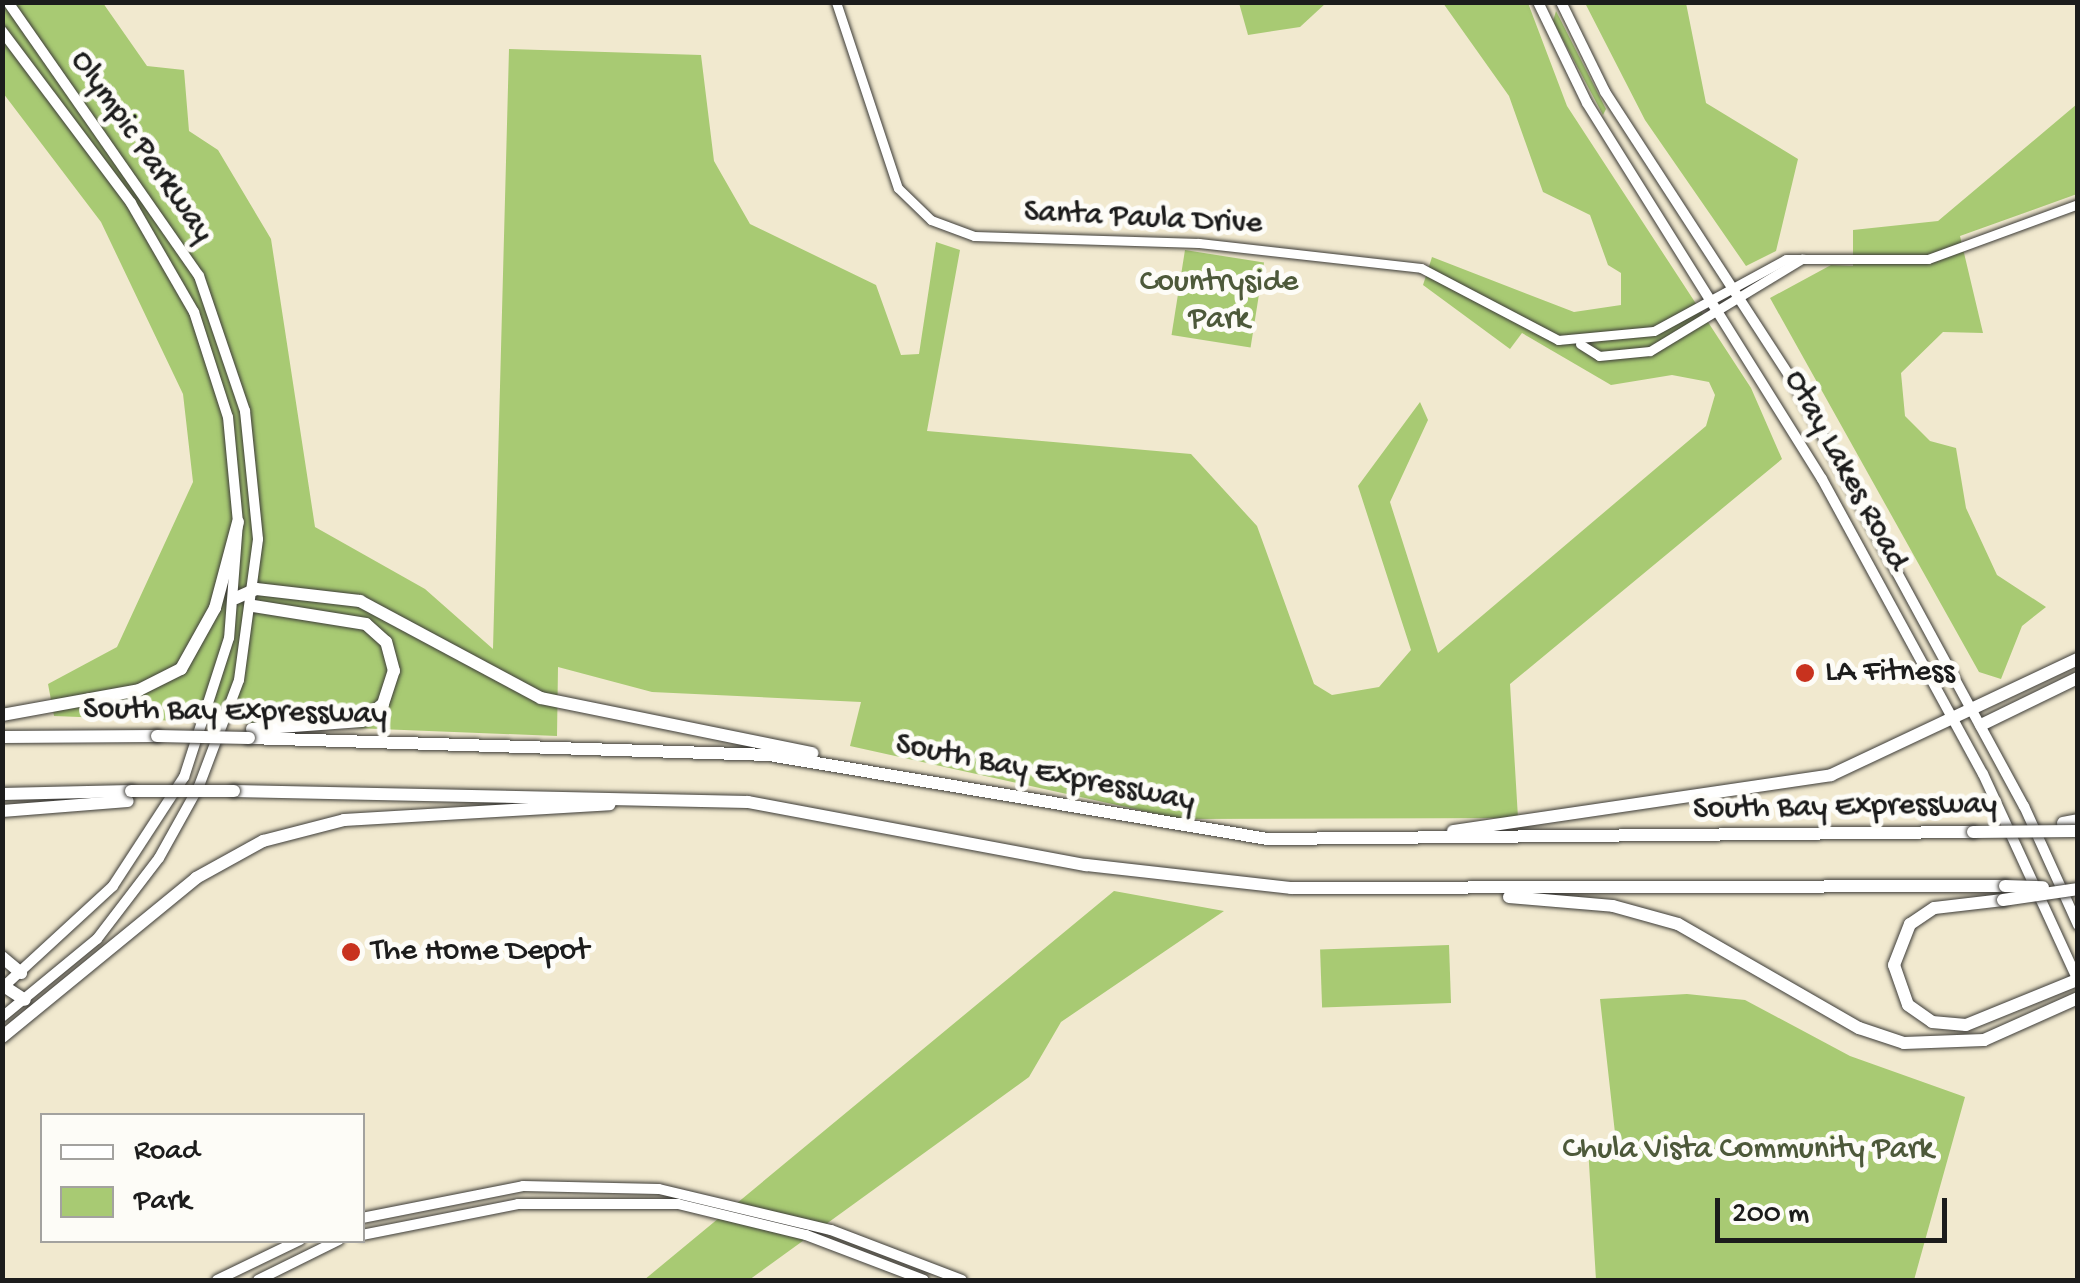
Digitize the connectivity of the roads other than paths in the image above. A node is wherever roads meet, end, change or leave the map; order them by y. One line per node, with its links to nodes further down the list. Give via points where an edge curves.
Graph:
1 (8, 2): 12 (main road, Olympic Parkway, via 150,194 210,303 253,457)
2 (836, 2): 10 (street, Santa Paula Drive, via 890,170 931,220 974,236 1199,243 1421,268 1546,336)
3 (1538, 2): 8 (main road, Otay Lakes Road, via 1587,103)
4 (1561, 2): 7 (main road, Otay Lakes Road, via 1604,92)
5 (2, 31): 11 (main road, Olympic Parkway, via 132,203 194,312 228,417)
6 (2078, 204): 7 (street, via 1941,256 1802,258)
7 (1736, 290): 8 (street, Santa Paula Drive); 9 (street, Santa Paula Drive); 17 (main road, Otay Lakes Road)
8 (1713, 296): 9 (main road, Otay Lakes Road); 10 (street, Santa Paula Drive, via 1654,331)
9 (1723, 310): 10 (street, Santa Paula Drive, via 1625,358); 19 (main road, Otay Lakes Road)
10 (1577, 342)
11 (238, 522): 13 (main road, Olympic Parkway); 18 (highway, via 215,608 182,669 139,690)
12 (256, 589): 13 (highway); 14 (main road, Olympic Parkway); 23 (highway, via 370,604 541,698)
13 (236, 598): 36 (main road, Olympic Parkway, via 210,712 170,801 113,886)
14 (254, 606): 21 (highway, via 366,624 386,642 394,671 387,698 362,720); 40 (main road, Olympic Parkway, via 214,751 159,858 97,939)
15 (2078, 659): 17 (highway)
16 (2078, 678): 20 (highway)
17 (1972, 709): 19 (highway); 20 (main road, Otay Lakes Road)
18 (2, 715)
19 (1954, 721): 30 (highway, via 1816,779); 37 (main road, Otay Lakes Road)
20 (1982, 725): 34 (main road, Otay Lakes Road)
21 (250, 733): 22 (highway, South Bay Expressway, bridge); 23 (highway, South Bay Expressway, via 709,750)
22 (2, 737)
23 (858, 766): 30 (highway, South Bay Expressway, via 1165,828)
24 (2, 794): 25 (highway)
25 (130, 796): 26 (highway, bridge, via 234,791); 27 (highway)
26 (748, 802): 32 (highway, via 1168,876); 42 (highway, via 493,808 293,830 196,878)
27 (2, 811)
28 (2077, 827): 29 (highway, South Bay Expressway, bridge); 29 (highway, bridge)
29 (1988, 832): 30 (highway, South Bay Expressway, bridge)
30 (1391, 838)
31 (2078, 888): 33 (highway, bridge)
32 (1447, 890): 33 (highway); 39 (highway, via 1662,918 1904,1043 1984,1040)
33 (2004, 893): 37 (highway, via 1934,908 1910,924 1894,964 1908,1005 1932,1022 1966,1025)
34 (2078, 925)
35 (2, 958): 36 (highway)
36 (22, 974): 38 (main road, Olympic Parkway)
37 (2077, 980)
38 (3, 986): 40 (highway)
39 (2078, 998)
40 (25, 1000): 41 (main road, Olympic Parkway)
41 (2, 1017)
42 (2, 1037)
43 (365, 1217): 47 (main road, via 522,1186 615,1186 720,1199)
44 (365, 1234): 48 (main road, via 518,1204 678,1204 806,1234)
45 (294, 1243): 49 (main road)
46 (333, 1243): 50 (main road)
47 (916, 1262): 48 (main road); 52 (main road)
48 (909, 1275): 51 (main road)
49 (217, 1280)
50 (258, 1280)
51 (924, 1280)
52 (962, 1280)

